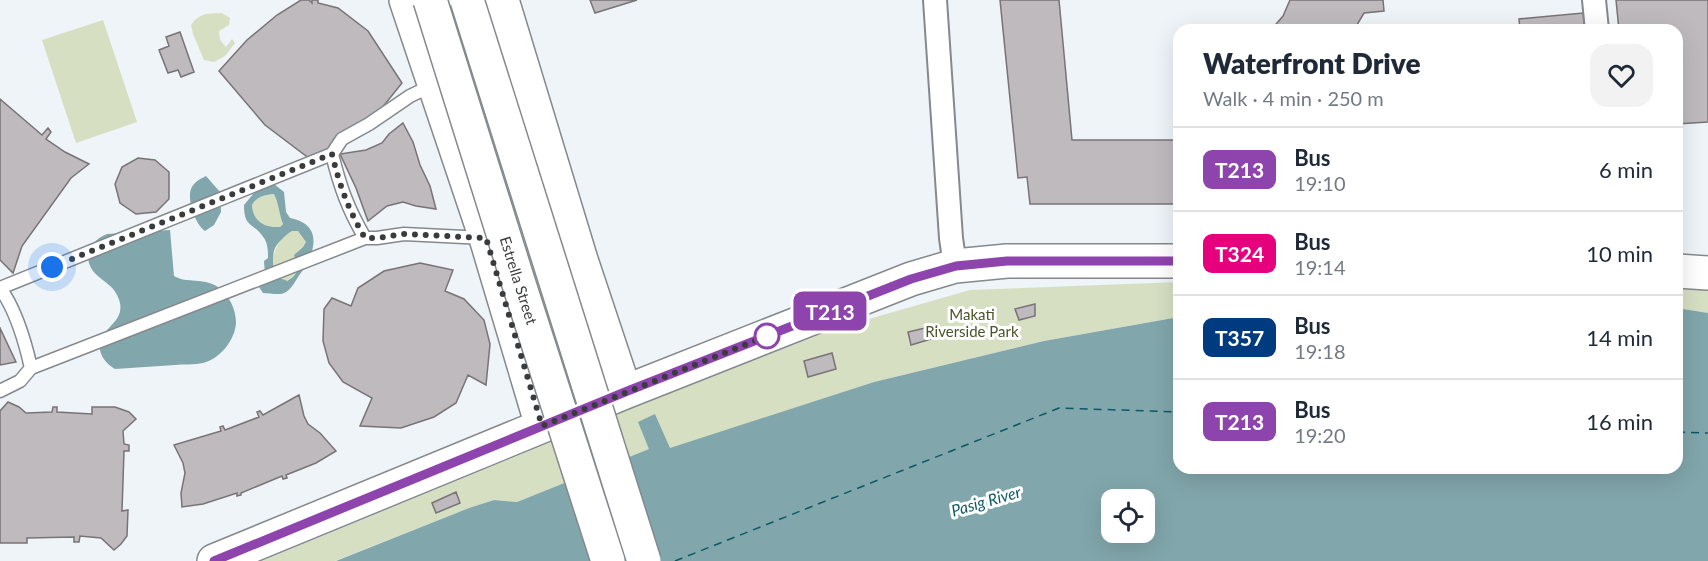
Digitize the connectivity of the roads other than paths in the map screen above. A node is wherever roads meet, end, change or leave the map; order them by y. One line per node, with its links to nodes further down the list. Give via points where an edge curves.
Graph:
1 (406, 0): 8 (main road, Estrella Street)
2 (430, 0): 23 (main road, Estrella Street, bridge)
3 (467, 0): 24 (main road, bridge)
4 (502, 0): 10 (main road)
5 (935, 0): 14 (street)
6 (1594, 0): 7 (street)
7 (1596, 24)
8 (434, 85): 9 (lane, via 342,139); 12 (main road, Estrella Street)
9 (332, 154): 11 (lane, via 339,185); 17 (lane)
10 (561, 194): 12 (main road, via 546,230 526,239); 20 (main road)
11 (365, 238): 12 (lane, via 404,234); 18 (lane)
12 (486, 238): 21 (main road, Estrella Street)
13 (1173, 261): 14 (main road, via 1007,261)
14 (956, 266): 20 (main road, via 911,279)
15 (1683, 271): 16 (main road)
16 (1708, 273)
17 (0, 288): 18 (lane, via 8,300)
18 (31, 369): 19 (lane, via 20,381)
19 (0, 391)
20 (625, 392): 21 (main road)
21 (542, 426): 22 (main road)
22 (214, 561)
23 (608, 561)
24 (644, 561)

